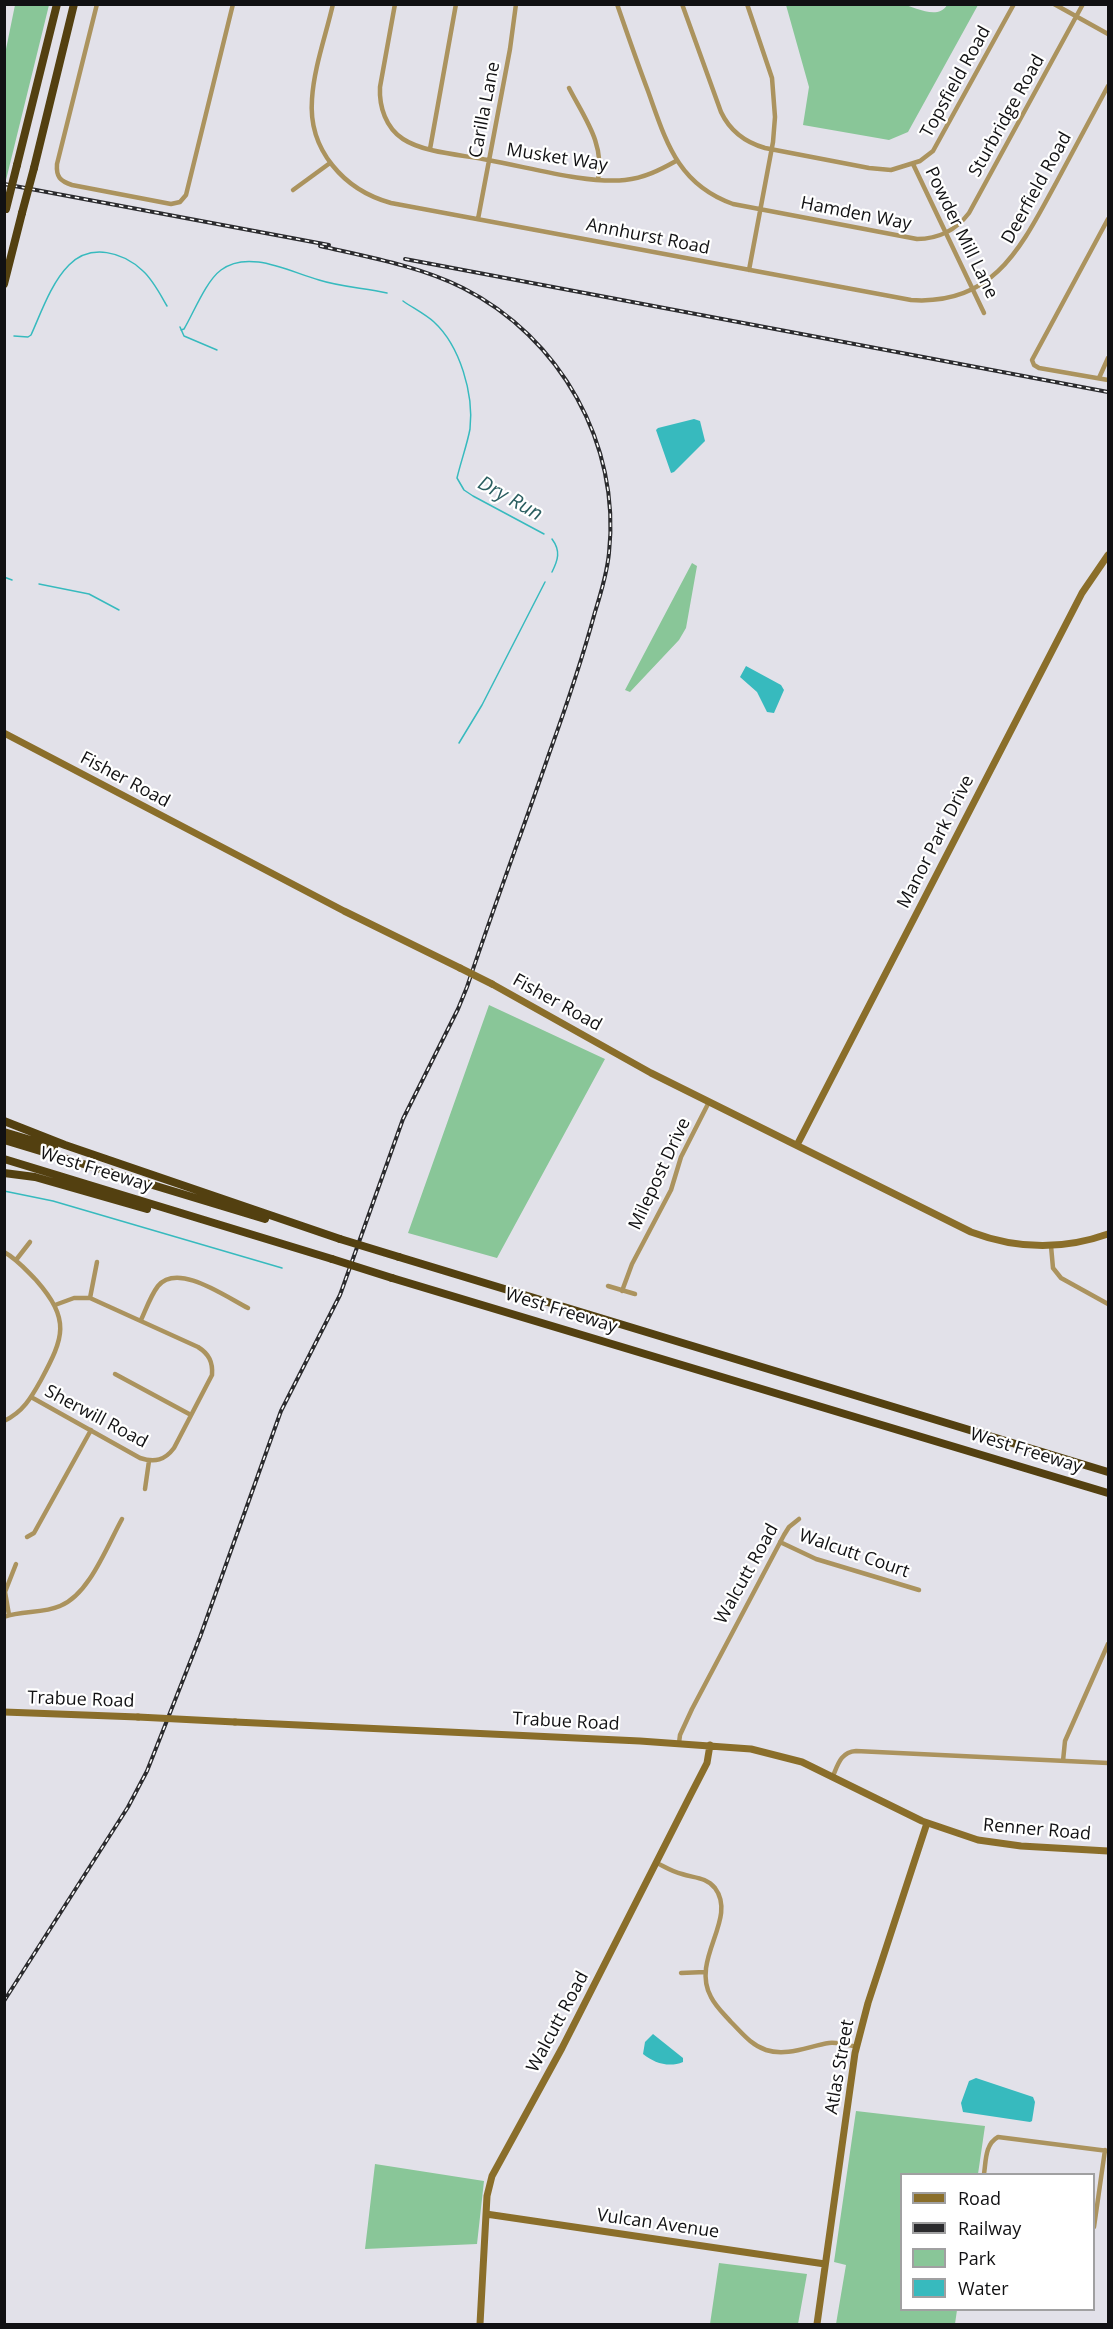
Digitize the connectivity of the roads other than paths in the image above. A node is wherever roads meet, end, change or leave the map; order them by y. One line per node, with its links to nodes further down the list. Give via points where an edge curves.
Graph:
1 (57, 4): 28 (highway, bridge)
2 (75, 4): 33 (highway, bridge)
3 (97, 4): 4 (street, via 57,164 59,179 72,185 171,204 183,200 191,175)
4 (233, 4)
5 (333, 4): 23 (street, via 311,110 317,138)
6 (395, 4): 19 (street, Musket Way, via 380,87 382,110 403,139)
7 (456, 4): 19 (street)
8 (516, 4): 21 (street, Carilla Lane)
9 (616, 4): 22 (street, Hamden Way)
10 (682, 4): 20 (street, via 727,123 744,140)
11 (747, 4): 20 (street, via 772,78)
12 (1014, 4): 24 (street, Topsfield Road, via 937,144 928,156)
13 (1054, 4): 15 (street)
14 (1083, 4): 15 (street, Sturbridge Road)
15 (1077, 17): 16 (street); 31 (street, Sturbridge Road, via 969,213)
16 (1108, 34)
17 (1108, 86): 34 (street, Deerfield Road, via 1018,251 1001,270)
18 (569, 88): 25 (street, via 597,143)
19 (430, 149): 21 (street, Musket Way)
20 (772, 150): 24 (street, via 882,170); 27 (street)
21 (489, 160): 25 (street, Musket Way); 29 (street, Carilla Lane)
22 (676, 161): 25 (street, Musket Way, via 633,179); 27 (street, Hamden Way, via 705,191 733,204)
23 (330, 163): 26 (street); 29 (street, Annhurst Road, via 346,180 375,198)
24 (913, 164): 31 (street, Powder Mill Lane)
25 (597, 180)
26 (293, 190)
27 (760, 210): 31 (street, Hamden Way, via 913,239); 32 (street)
28 (5, 212)
29 (478, 219): 32 (street, Annhurst Road)
30 (1108, 219): 37 (street, via 1032,363 1039,368)
31 (946, 232): 34 (street, Powder Mill Lane)
32 (749, 270): 34 (street, Annhurst Road, via 911,300 941,299)
33 (4, 284)
34 (972, 288): 35 (street, Powder Mill Lane)
35 (984, 313)
36 (1108, 358): 37 (street)
37 (1099, 378): 38 (street)
38 (1108, 380)
39 (1108, 555): 45 (main road, Manor Park Drive, via 1082,593)
40 (4, 733): 41 (main road, Fisher Road, bridge, via 492,984)
41 (710, 1102): 45 (main road, Fisher Road); 58 (street, Milepost Drive, via 681,1157 674,1185)
42 (4, 1121): 48 (highway)
43 (4, 1132): 48 (highway)
44 (4, 1140): 51 (highway, West Freeway)
45 (797, 1145): 53 (main road, Fisher Road, via 970,1232 1015,1245)
46 (4, 1159): 49 (highway, West Freeway)
47 (4, 1173): 49 (highway, via 35,1177 195,1222)
48 (155, 1177): 51 (highway)
49 (226, 1227): 65 (highway, West Freeway, bridge)
50 (1108, 1234): 53 (main road, Fisher Road)
51 (340, 1239): 72 (highway, West Freeway, bridge)
52 (30, 1242): 55 (street)
53 (1051, 1246): 61 (street, via 1053,1268 1061,1278)
54 (4, 1252): 55 (street)
55 (16, 1260): 62 (street)
56 (97, 1262): 60 (street)
57 (608, 1286): 58 (street)
58 (622, 1291): 59 (street)
59 (634, 1294)
60 (90, 1298): 62 (street, via 74,1298); 64 (street)
61 (1108, 1304)
62 (55, 1305): 67 (street, via 60,1339)
63 (248, 1308): 64 (street, via 191,1279 177,1276 159,1286)
64 (141, 1320): 68 (street, via 198,1347 208,1356 212,1375)
65 (694, 1369): 74 (highway, West Freeway); 75 (highway)
66 (115, 1374): 68 (street)
67 (31, 1397): 69 (street, via 20,1411); 70 (street, Sherwill Road)
68 (191, 1415): 71 (street, via 168,1455)
69 (4, 1421)
70 (91, 1430): 71 (street, Sherwill Road); 78 (street, via 34,1533)
71 (149, 1461): 73 (street)
72 (1108, 1472)
73 (145, 1489)
74 (1108, 1493)
75 (1108, 1498)
76 (122, 1519): 82 (street, via 87,1582 72,1600 59,1607)
77 (799, 1520): 79 (street, Walcutt Road)
78 (27, 1537)
79 (780, 1542): 81 (street, Walcutt Court, via 816,1559); 85 (street, Walcutt Road, via 692,1709)
80 (16, 1564): 82 (street, via 5,1592)
81 (920, 1590)
82 (7, 1616)
83 (1108, 1644): 87 (street, via 1065,1741)
84 (4, 1712): 85 (main road, Trabue Road, bridge)
85 (679, 1743): 86 (main road, Trabue Road)
86 (710, 1745): 89 (main road, Trabue Road, via 777,1754); 92 (main road, Walcutt Road, via 707,1763)
87 (1063, 1761): 88 (street); 89 (street, via 850,1751 842,1757)
88 (1108, 1763)
89 (833, 1776): 90 (main road, Renner Road)
90 (927, 1823): 91 (main road, Renner Road, via 993,1844); 95 (main road, Atlas Street)
91 (1108, 1851)
92 (657, 1863): 93 (street, via 679,1874 708,1881 719,1895 721,1914); 98 (main road, Walcutt Road, via 492,2176)
93 (705, 1972): 94 (street); 95 (street, via 710,1996 717,2006 758,2047 778,2053 831,2043)
94 (681, 1973)
95 (856, 2047): 100 (main road, Atlas Street)
96 (1107, 2151): 97 (street, via 998,2137 989,2146); 99 (street)
97 (984, 2173)
98 (486, 2214): 100 (main road, Vulcan Avenue); 101 (main road, Walcutt Road)
99 (1095, 2221)
100 (825, 2264): 102 (main road, Atlas Street)
101 (480, 2325)
102 (817, 2325)

